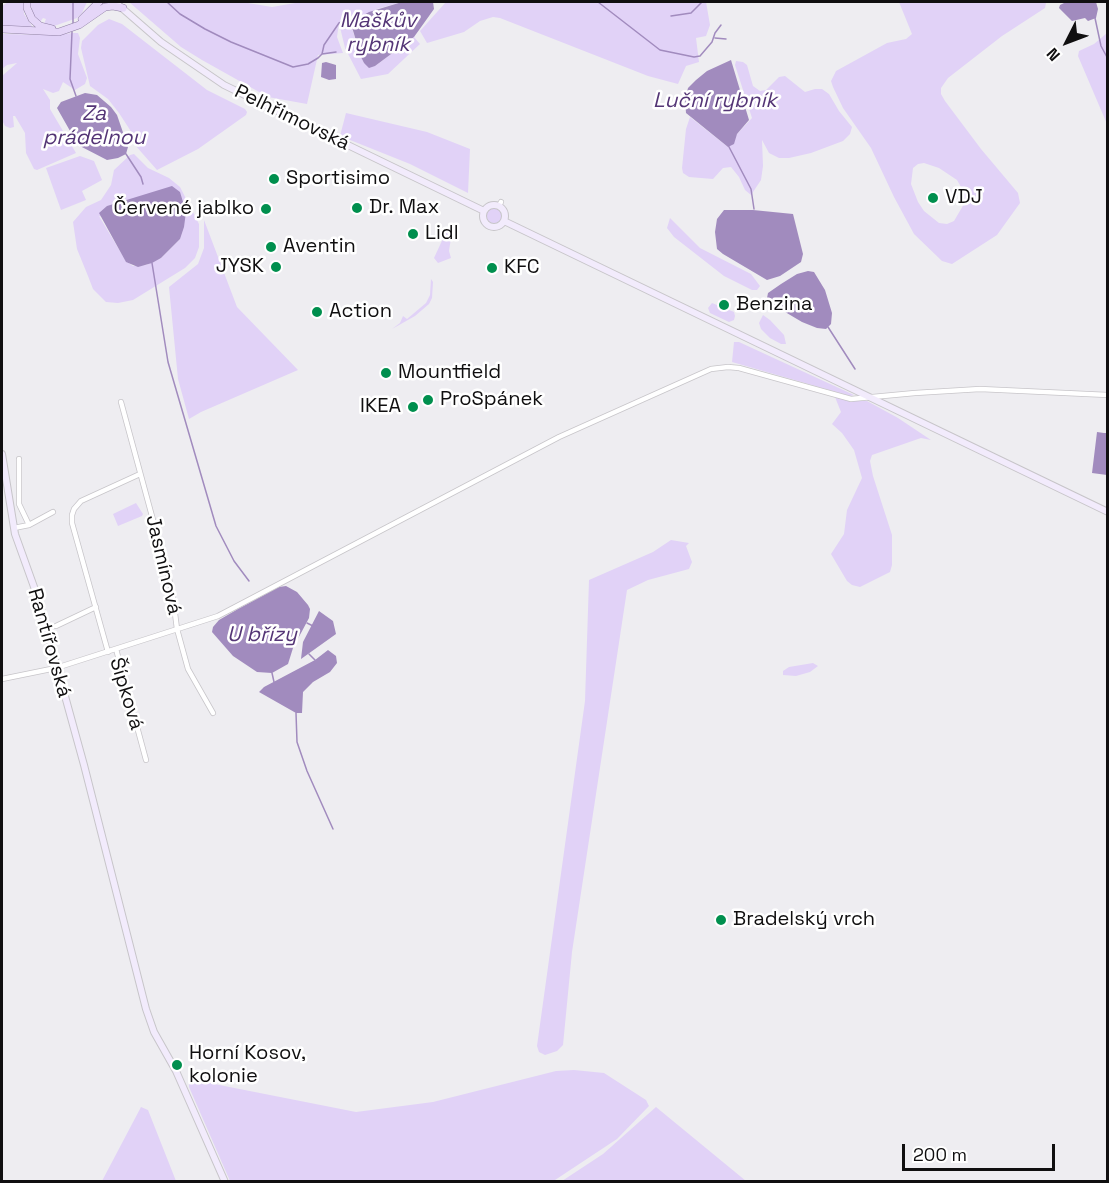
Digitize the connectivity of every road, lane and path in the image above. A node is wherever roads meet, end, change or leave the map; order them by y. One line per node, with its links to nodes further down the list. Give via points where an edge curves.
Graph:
1 (27, 2): 9 (main road, via 30,16 38,24)
2 (92, 2): 6 (main road)
3 (115, 2): 5 (main road, Pelhřimovská)
4 (104, 3): 5 (main road); 6 (main road); 7 (main road)
5 (123, 8): 10 (main road, Pelhřimovská, via 161,42 224,86)
6 (87, 14): 7 (main road)
7 (75, 25): 9 (main road)
8 (2, 29): 9 (main road)
9 (65, 29)
10 (484, 211): 11 (main road, via 484,220 490,226); 11 (main road, via 500,204)
11 (504, 221): 13 (main road)
12 (1107, 395): 13 (street, via 980,389)
13 (873, 398): 19 (main road); 24 (street, via 851,399 728,367 711,369 559,437 218,616)
14 (121, 402): 17 (street, Jasmínová)
15 (2, 454): 21 (main road, Rantířovská)
16 (19, 459): 20 (street, via 19,504)
17 (140, 474): 22 (street, via 81,501 73,512 72,523); 24 (street, Jasmínová, via 172,590)
18 (53, 512): 20 (street)
19 (1107, 512)
20 (29, 525): 21 (street)
21 (14, 528): 27 (main road, Rantířovská)
22 (96, 608): 23 (street); 26 (street)
23 (56, 626)
24 (177, 629): 25 (street, Jasmínová); 29 (street, via 188,669)
25 (116, 649): 26 (street, Šípková); 30 (street, Šípková)
26 (108, 652): 27 (street, Šípková)
27 (56, 668): 28 (street, Šípková); 31 (main road, Rantířovská, via 154,1032 176,1071)
28 (2, 679)
29 (213, 713)
30 (146, 760)
31 (225, 1182)

